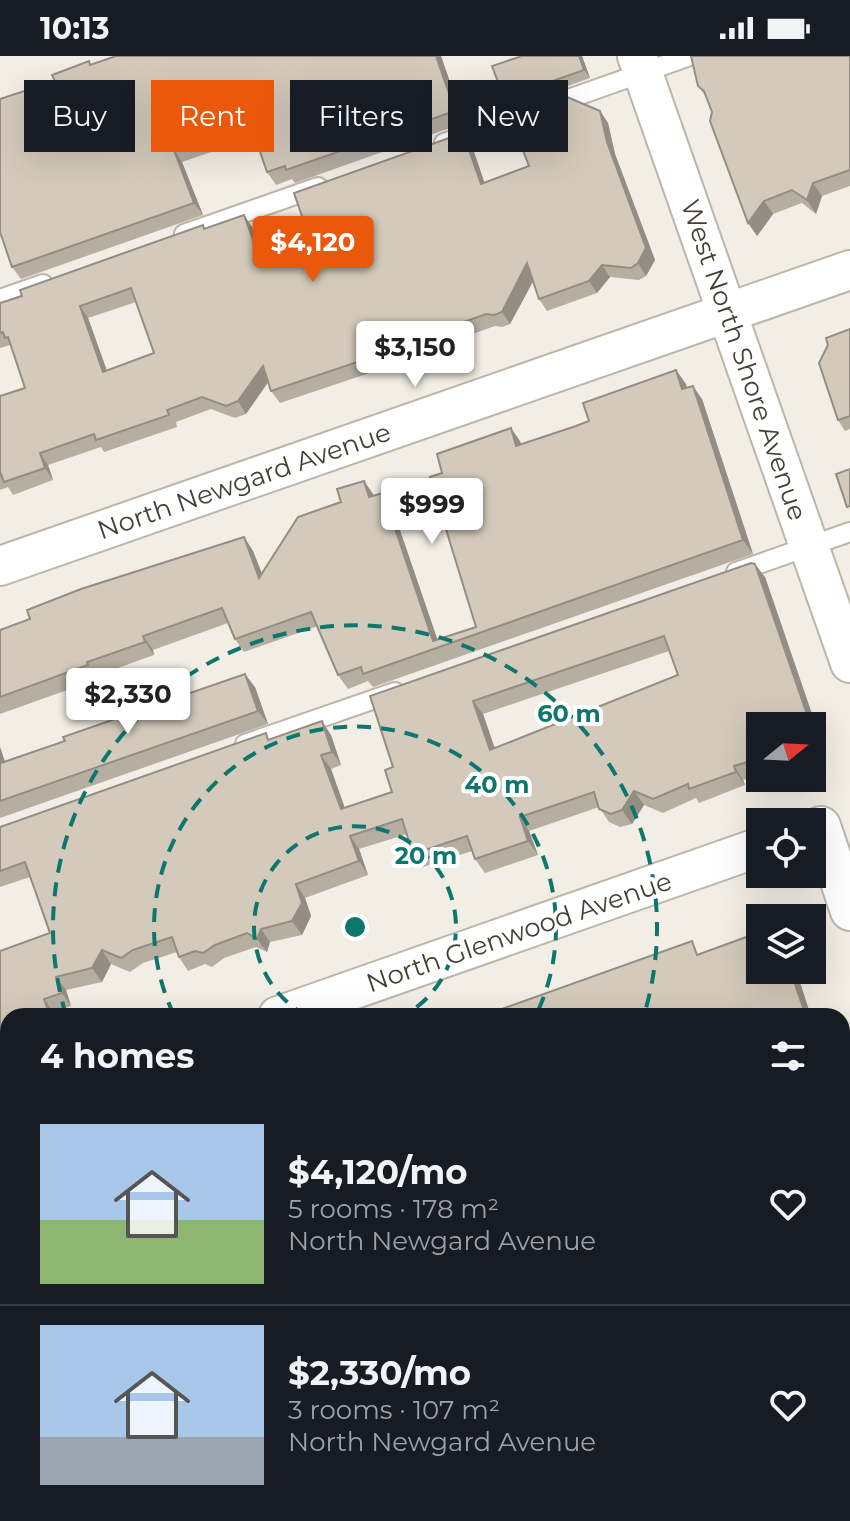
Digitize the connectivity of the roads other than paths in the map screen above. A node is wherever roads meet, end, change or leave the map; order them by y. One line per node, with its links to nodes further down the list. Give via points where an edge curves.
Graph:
1 (690, 56): 2 (lane)
2 (640, 64): 3 (lane); 9 (street, West North Shore Avenue)
3 (432, 147)
4 (339, 180): 5 (lane)
5 (162, 242)
6 (850, 270): 9 (street, North Newgard Avenue)
7 (59, 279): 8 (lane)
8 (0, 299)
9 (728, 313): 11 (street, West North Shore Avenue); 12 (street, North Newgard Avenue)
10 (850, 532): 11 (lane)
11 (809, 546): 13 (lane); 14 (street, West North Shore Avenue)
12 (0, 566)
13 (711, 581)
14 (850, 663)
15 (415, 685): 16 (lane)
16 (222, 752)
17 (828, 823): 19 (street)
18 (746, 852): 20 (street, North Glenwood Avenue)
19 (850, 911)
20 (301, 1008)

